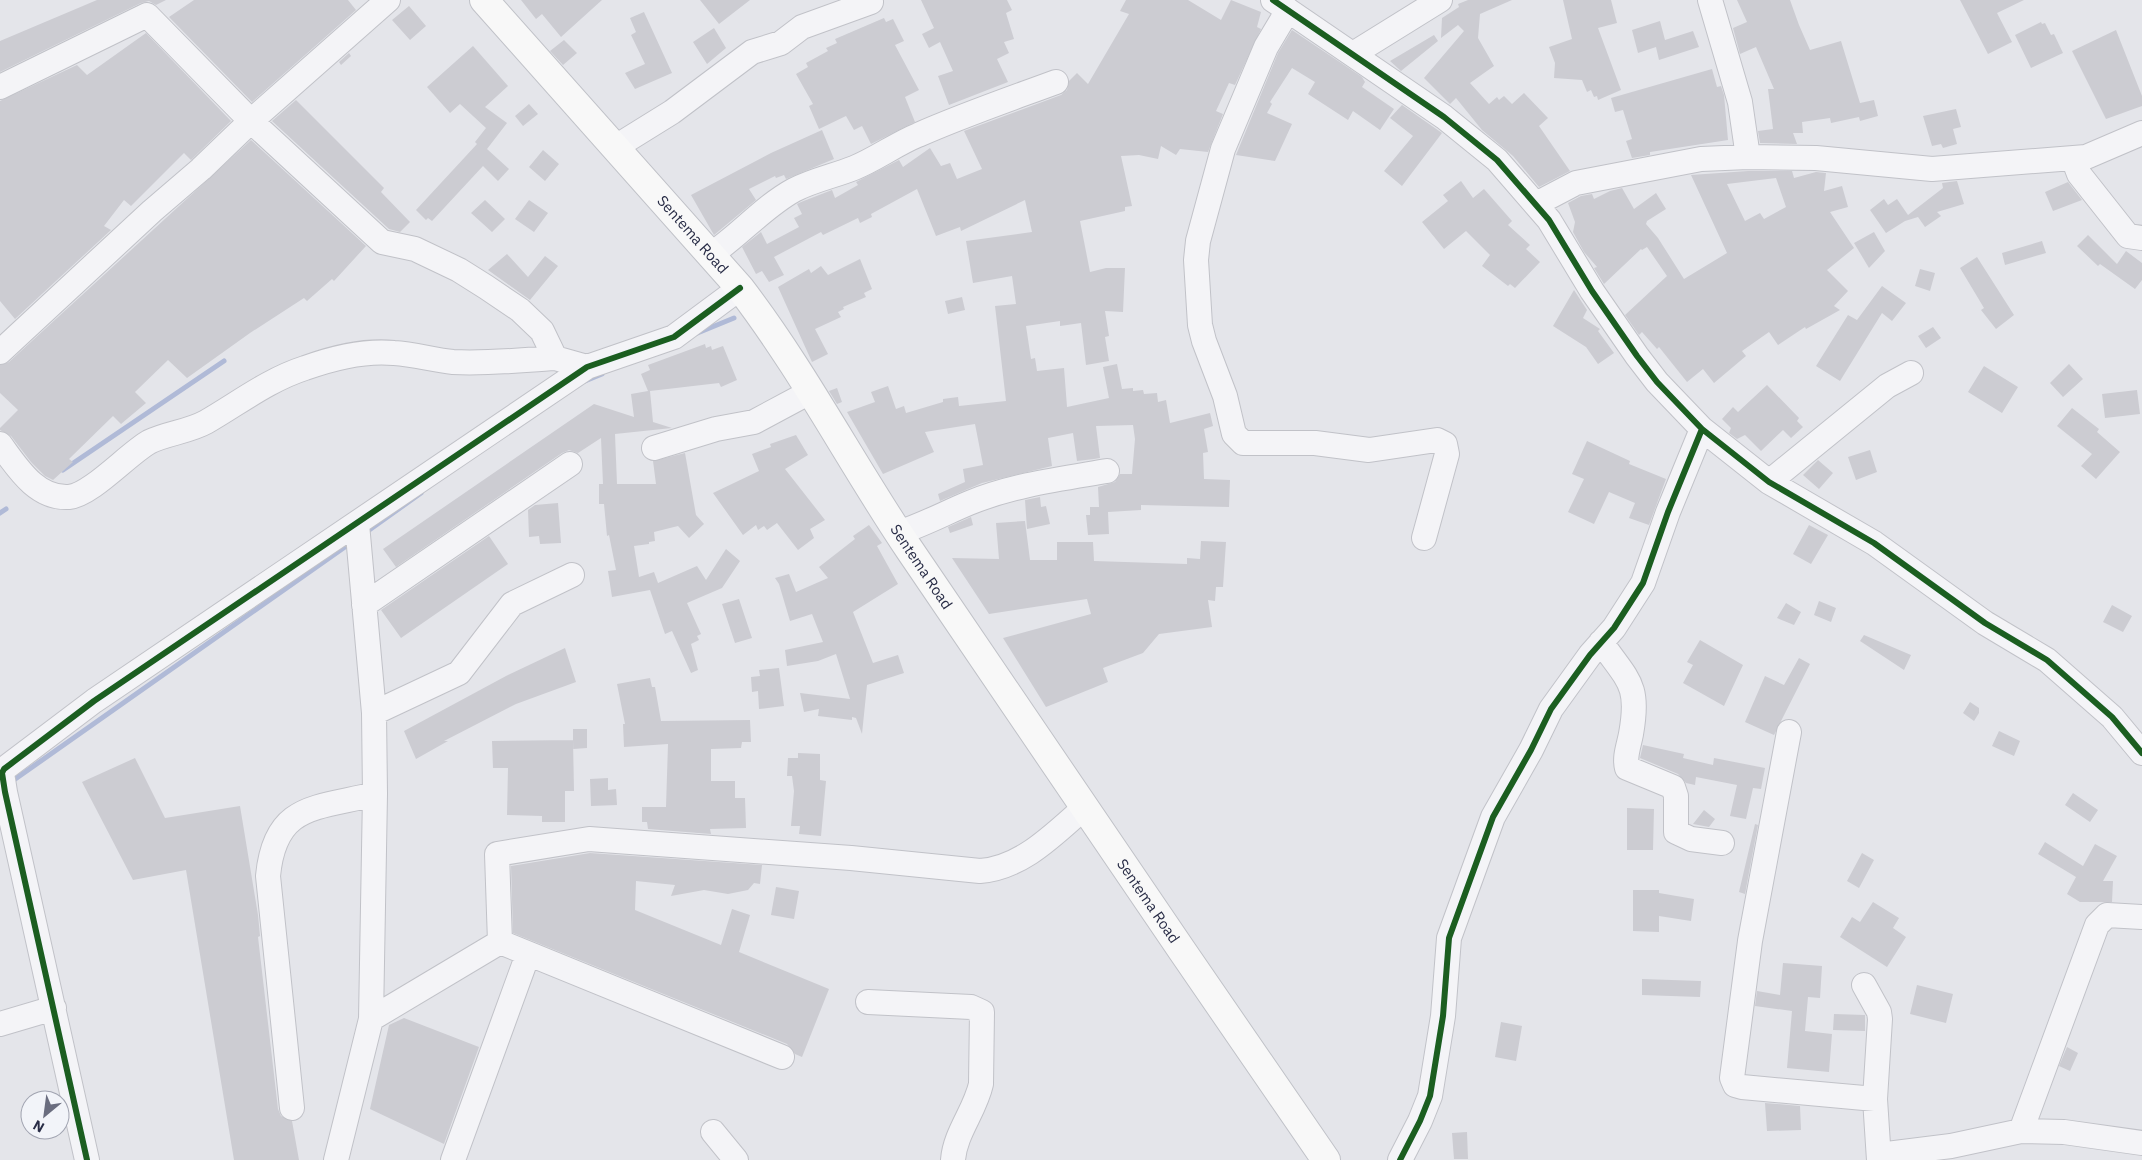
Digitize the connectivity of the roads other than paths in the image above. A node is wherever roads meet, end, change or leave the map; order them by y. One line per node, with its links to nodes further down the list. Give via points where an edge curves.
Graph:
1 (388, 0): 10 (street)
2 (484, 0): 12 (main road, Sentema Road)
3 (1440, 0): 7 (street)
4 (1710, 0): 13 (street, via 1740,102)
5 (871, 2): 12 (street, via 802,28 781,43 752,52 672,112)
6 (1280, 5): 7 (street); 32 (street, via 1266,47 1222,149 1201,232 1196,260 1204,341 1225,396 1234,434 1243,443 1315,442 1363,450 1436,440 1445,444 1447,454)
7 (1353, 54): 15 (street, via 1482,147)
8 (1056, 82): 17 (street, via 943,124 856,167 792,191)
9 (0, 87): 10 (street, via 147,15)
10 (251, 121): 19 (street); 20 (street, via 382,242 415,249 459,270 520,310 542,332)
11 (2142, 132): 14 (street, via 2086,157)
12 (614, 148): 17 (main road, Sentema Road)
13 (1748, 157): 14 (street, via 1837,160 1922,170); 15 (street, via 1701,159 1576,183)
14 (2073, 158): 16 (street, via 2079,174 2128,236)
15 (1536, 204): 24 (street, via 1637,356)
16 (2142, 238)
17 (710, 255): 18 (main road, Sentema Road)
18 (740, 288): 21 (street, via 674,337); 23 (main road, Sentema Road, via 769,326)
19 (0, 352)
20 (555, 358): 21 (street); 25 (street, via 452,362 392,352 349,354 267,383 204,423 151,442 126,457 87,489 69,497 46,493 28,480)
21 (587, 367): 31 (street)
22 (1911, 373): 29 (street, via 1887,386)
23 (810, 392): 26 (street, via 754,422 716,429); 30 (main road, Sentema Road)
24 (1702, 429): 29 (street); 35 (street, via 1643,583)
25 (0, 444)
26 (654, 448)
27 (570, 464): 34 (street)
28 (1107, 471): 30 (street, via 1054,478 1012,490 970,503)
29 (1769, 482): 38 (street, via 1874,543 1974,615 2047,660 2112,717)
30 (898, 533): 40 (main road, Sentema Road)
31 (358, 537): 34 (street); 47 (street, via 94,700 2,772)
32 (1424, 538)
33 (572, 575): 36 (street, via 512,604 459,673)
34 (364, 605): 36 (street)
35 (1601, 642): 41 (street, via 1634,692 1627,768 1673,787 1676,832); 63 (street, via 1551,709 1493,817 1449,938 1443,1016 1430,1096)
36 (374, 713): 39 (street)
37 (1789, 732): 51 (street, via 1750,941 1732,1078 1735,1085 1742,1087)
38 (2142, 753)
39 (375, 794): 48 (street); 52 (street, via 301,813 288,821 270,855 268,876)
40 (1084, 808): 43 (street, via 1016,862 986,871 589,839 497,854); 62 (main road, Sentema Road)
41 (1722, 844)
42 (2142, 917): 53 (street, via 2108,915 2098,924)
43 (500, 942): 44 (street); 48 (street)
44 (528, 954): 50 (street); 59 (street)
45 (1864, 985): 51 (street, via 1880,1019)
46 (868, 1002): 61 (street, via 971,1007 982,1012 978,1096 957,1142)
47 (54, 1008): 49 (street); 57 (street)
48 (371, 1020): 58 (street)
49 (0, 1024)
50 (782, 1057)
51 (1875, 1099): 56 (street)
52 (292, 1108)
53 (2021, 1131): 55 (street, via 2064,1132); 56 (street)
54 (713, 1132): 60 (street)
55 (2142, 1143)
56 (1879, 1158)
57 (87, 1160)
58 (336, 1160)
59 (453, 1160)
60 (736, 1160)
61 (953, 1160)
62 (1326, 1160)
63 (1400, 1160)

